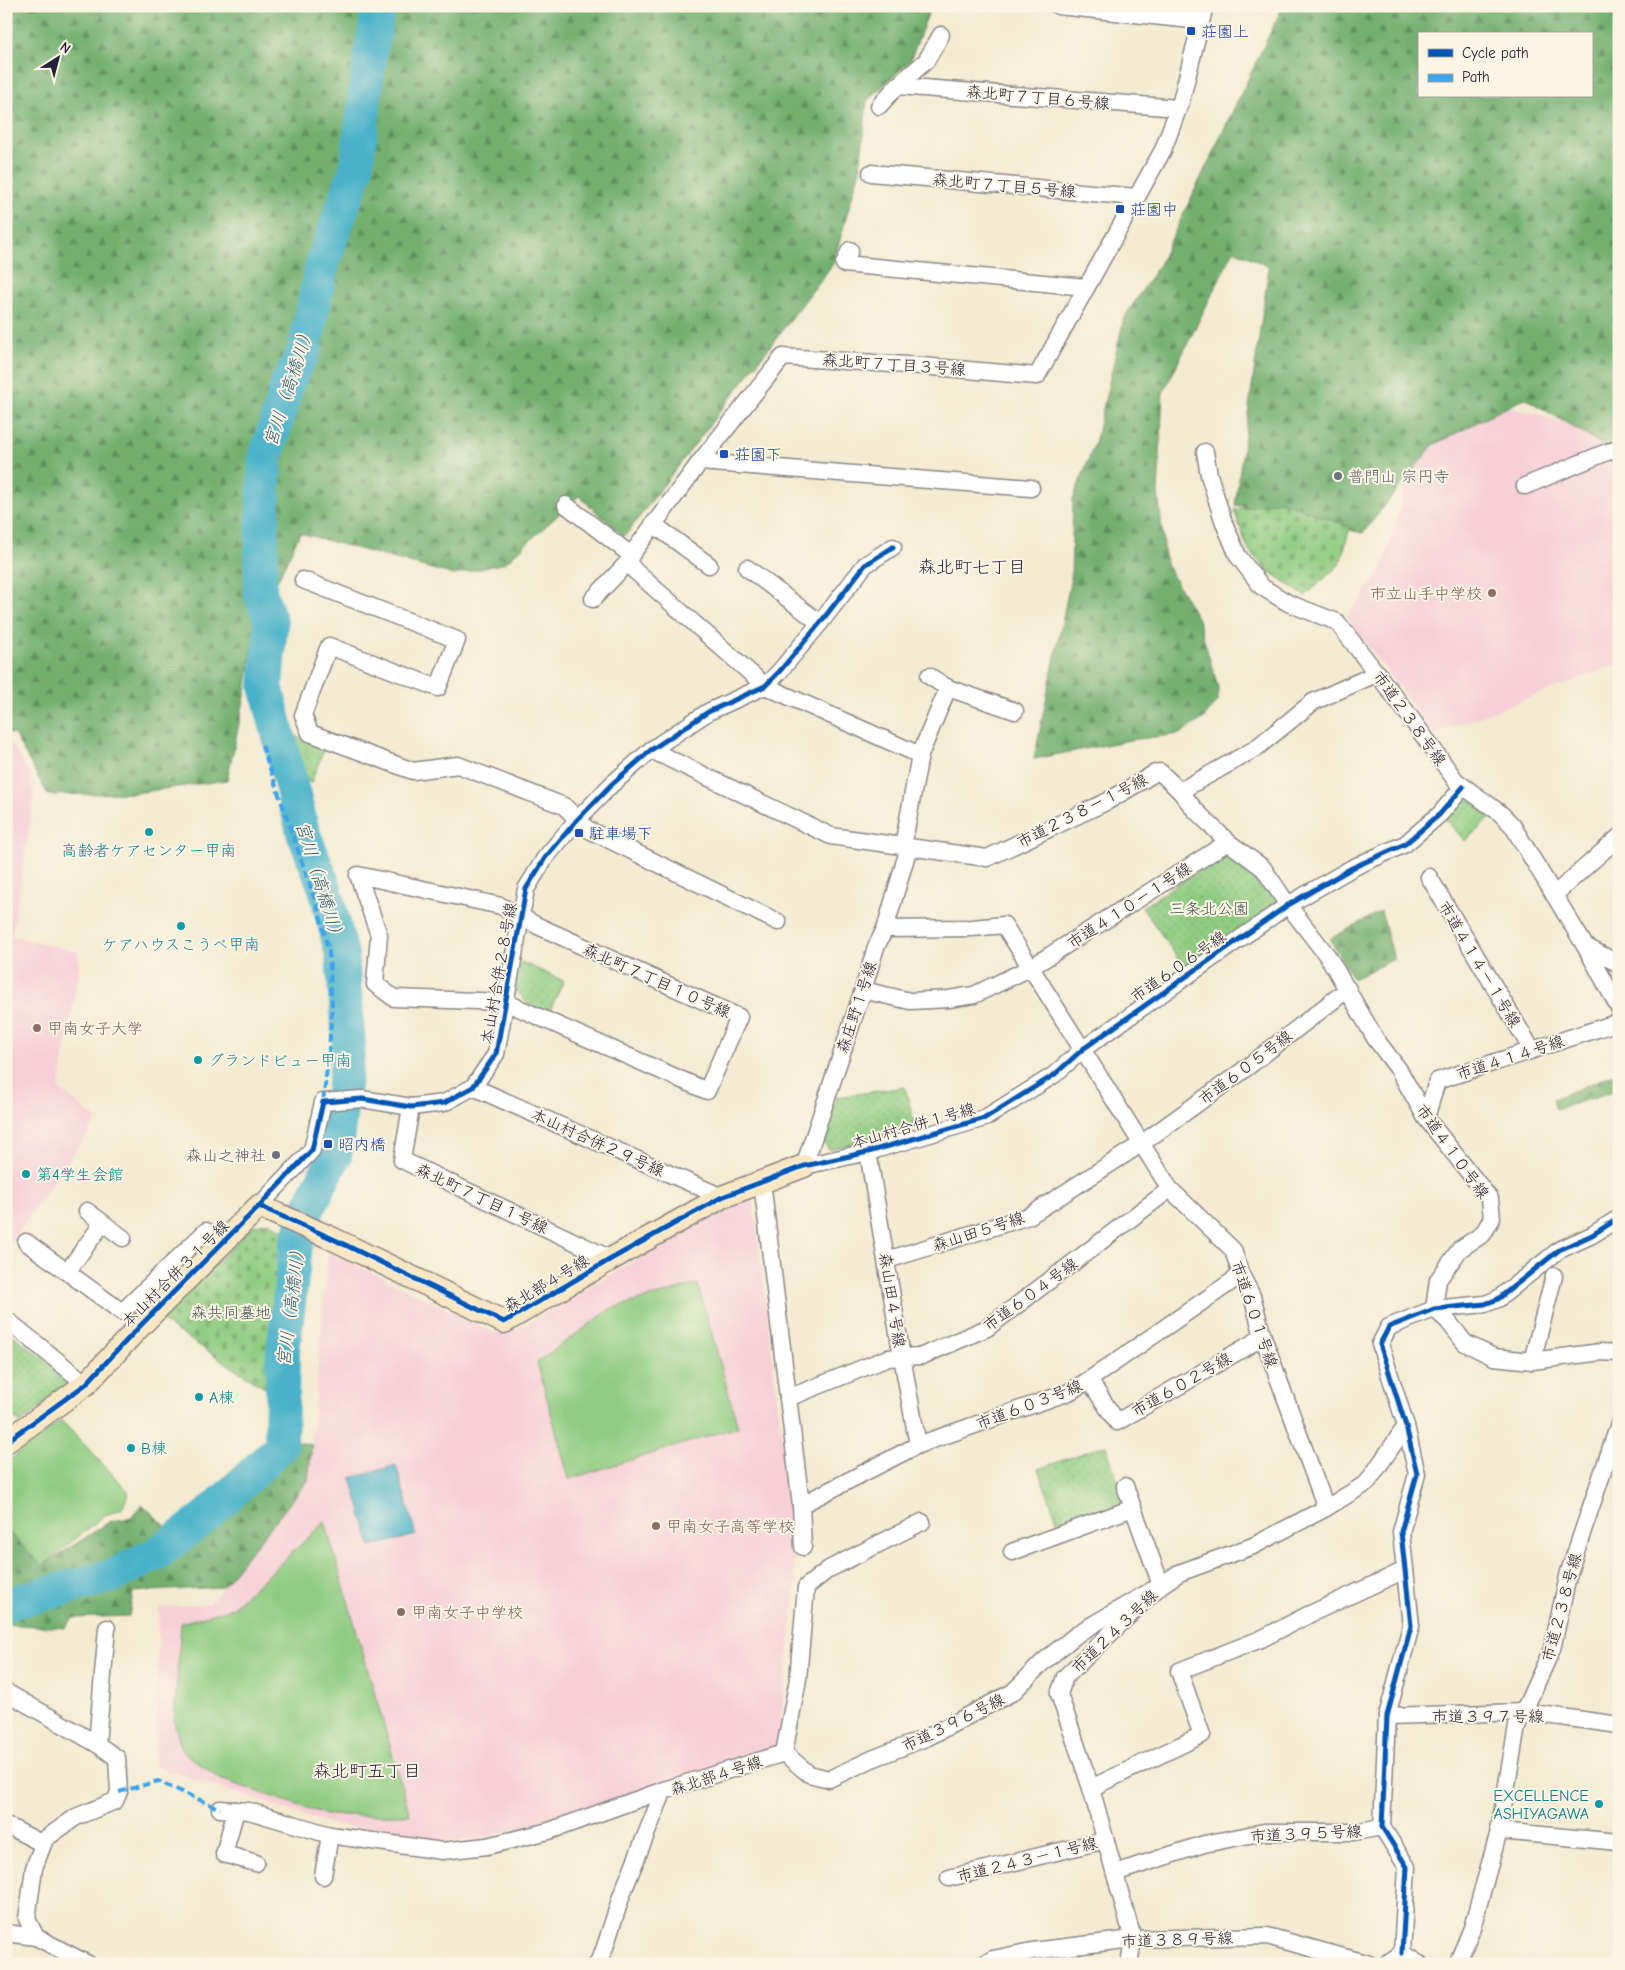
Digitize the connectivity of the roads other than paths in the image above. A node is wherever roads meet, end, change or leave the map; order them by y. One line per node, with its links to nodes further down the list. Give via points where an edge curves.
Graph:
1 (1058, 6): 2 (street)
2 (1203, 14): 6 (street, 森北町７丁目３号線)
3 (941, 35): 4 (street, via 926,61)
4 (898, 86): 5 (street); 6 (street, 森北町７丁目６号線)
5 (879, 106)
6 (1178, 108): 8 (street, 森北町７丁目３号線, via 1163,150)
7 (871, 171): 8 (street, 森北町７丁目５号線)
8 (1136, 197): 10 (street, 森北町７丁目３号線)
9 (850, 250): 10 (street, via 844,264)
10 (1086, 287): 13 (street, 森北町７丁目３号線, via 1037,376 783,356)
11 (1619, 450): 14 (street, via 1606,452)
12 (1206, 452): 25 (street, 市道２３８号線, via 1209,475 1224,523 1238,556 1262,587 1288,603 1337,622)
13 (700, 462): 15 (street); 17 (street, 森北町７丁目３号線)
14 (1525, 486)
15 (1031, 488)
16 (566, 505): 19 (street)
17 (653, 524): 19 (street, 森北町７丁目３号線); 20 (street)
18 (893, 547): 24 (street, 本山村合併２８号線, via 865,565)
19 (629, 558): 23 (street, 森北町７丁目３号線); 27 (street, via 635,572)
20 (709, 565)
21 (747, 568): 24 (street)
22 (303, 580): 34 (street, via 457,640 438,688 329,646 303,715 310,733 413,771 458,765 564,806)
23 (593, 599)
24 (820, 624): 27 (street, 本山村合併２８号線)
25 (1378, 673): 32 (street, 市道２３８号線); 33 (street, via 1313,702 1254,749)
26 (929, 676): 28 (street)
27 (765, 686): 30 (street, 本山村合併２８号線, via 708,712); 31 (street)
28 (948, 688): 29 (street); 31 (street, 森庄野１号線)
29 (1015, 711)
30 (651, 750): 34 (street, 本山村合併２８号線); 37 (street, via 831,836)
31 (920, 755): 37 (street, 森庄野１号線)
32 (1463, 787): 39 (street, 市道２３８号線, via 1512,825); 40 (street, 市道６０６号線, via 1440,814 1405,844 1352,868)
33 (1180, 791): 36 (street, 市道４１０号線); 37 (street, 市道２３８－１号線, via 1160,772 1155,773 1108,801 987,858)
34 (577, 820): 41 (street, 本山村合併２８号線, via 545,858 526,889); 42 (street, via 587,829)
35 (1619, 837): 39 (street)
36 (1228, 842): 40 (street, 市道４１０号線, via 1263,868); 46 (street, 市道４１０－１号線)
37 (906, 847): 43 (street, 森庄野１号線)
38 (1429, 877): 53 (street, 市道４１４－１号線)
39 (1554, 895): 44 (street, 市道２３８号線)
40 (1288, 905): 47 (street, 市道４１０号線, via 1329,958); 52 (street, 市道６０６号線)
41 (520, 917): 49 (street, 本山村合併２８号線); 49 (street, via 501,906 358,875 379,935 375,984 394,998); 49 (street, 森北町７丁目１０号線, via 739,1018 707,1091)
42 (778, 922)
43 (885, 929): 46 (street, 市道６０１号線, via 1004,925); 48 (street, 森庄野１号線)
44 (1585, 946): 45 (street); 50 (street)
45 (1619, 964)
46 (1030, 968): 48 (street, 市道４１０－１号線, via 974,995 949,999 910,1001); 52 (street, 市道６０１号線)
47 (1348, 989): 57 (street, 市道４１０号線); 58 (street, 市道６０５号線)
48 (863, 990): 60 (street, 森庄野１号線)
49 (505, 1002): 54 (street, 本山村合併２８号線, via 496,1054)
50 (1619, 1008)
51 (1619, 1022): 53 (street, 市道４１４号線)
52 (1083, 1049): 58 (street, 市道６０１号線); 59 (street, 本山村合併１号線, via 1054,1075 985,1118)
53 (1532, 1050): 57 (street, 市道４１４号線, via 1437,1081)
54 (473, 1087): 56 (street, 本山村合併２８号線, via 444,1103); 63 (street, 本山村合併２９号線)
55 (362, 1099): 56 (street, 本山村合併２８号線); 64 (street, 本山村合併３１号線, via 322,1102 312,1150)
56 (411, 1108): 71 (street, 森北町７丁目１号線, via 402,1160)
57 (1426, 1118): 76 (street, 市道４１０号線, via 1490,1199 1492,1218 1483,1234 1460,1249 1438,1280)
58 (1141, 1144): 62 (street, 市道６０１号線); 72 (street, 森山田５号線, via 1029,1216)
59 (868, 1152): 60 (street, 本山村合併１号線); 72 (street, 森山田４号線)
60 (804, 1166): 61 (street, 本山村合併１号線)
61 (762, 1182): 63 (street, 森北部４号線); 84 (street)
62 (1170, 1189): 74 (street, 市道６０１号線, via 1233,1250); 80 (street, 市道６０４号線, via 987,1328 922,1356)
63 (722, 1197): 71 (street, 森北部４号線)
64 (266, 1209): 70 (street, 本山村合併３１号線); 71 (street, 森北部４号線, via 504,1322)
65 (87, 1211): 67 (street)
66 (1619, 1218): 76 (street, via 1559,1250 1498,1299 1485,1304)
67 (102, 1224): 68 (street); 73 (street)
68 (123, 1238)
69 (26, 1242): 73 (street)
70 (222, 1244): 73 (street, via 206,1231 122,1312); 83 (street, 本山村合併３１号線)
71 (611, 1259)
72 (887, 1260): 80 (street, 森山田４号線)
73 (67, 1272)
74 (1241, 1274): 78 (street, 市道６０１号線, via 1252,1296); 82 (street, 市道６０３号線)
75 (1554, 1276): 81 (street)
76 (1434, 1308): 81 (street, via 1465,1343 1494,1357); 86 (street, via 1388,1327 1380,1344)
77 (6, 1319): 83 (street)
78 (1263, 1337): 82 (street, 市道６０２号線, via 1117,1422); 92 (street, 市道６０１号線)
79 (1619, 1353): 81 (street, via 1601,1352)
80 (902, 1357): 84 (street, 森山田４号線, via 888,1358); 88 (street)
81 (1532, 1361)
82 (1090, 1380): 88 (street, 市道６０３号線, via 1068,1392)
83 (86, 1384): 87 (street, 本山村合併３１号線)
84 (788, 1398): 90 (street)
85 (1619, 1424): 100 (street, 市道２３８号線, via 1569,1572 1552,1649)
86 (1406, 1426): 92 (street, 市道２４３号線, via 1367,1483); 96 (street, via 1417,1474 1401,1532)
87 (6, 1442)
88 (918, 1446): 90 (street, 市道６０３号線)
89 (1126, 1486): 91 (street)
90 (801, 1504): 94 (street)
91 (1133, 1508): 95 (street); 97 (street)
92 (1326, 1508): 97 (street, 市道２４３号線, via 1253,1546 1179,1573)
93 (922, 1522): 104 (street, 森北部４号線, via 829,1569 806,1587 798,1679)
94 (803, 1547)
95 (1012, 1552)
96 (1405, 1570): 101 (street, via 1411,1626); 105 (street, via 1261,1640 1179,1672 1202,1734)
97 (1161, 1585): 104 (street, 市道３９６号線, via 1080,1632 1044,1660 1013,1692 928,1737 829,1779 809,1774); 105 (street, 市道２４３号線, via 1065,1677 1059,1694)
98 (107, 1628): 103 (street)
99 (6, 1692): 103 (street)
100 (1525, 1712): 101 (street, 市道３９７号線); 102 (street, 市道３９７号線); 109 (street, 市道２３８号線, via 1518,1726)
101 (1387, 1716): 108 (street)
102 (1619, 1725)
103 (97, 1744): 113 (street, via 117,1758 119,1792 115,1801 76,1817 45,1839)
104 (784, 1753): 106 (street, 森北部４号線)
105 (1091, 1788): 111 (street, 市道２４３号線)
106 (664, 1790): 110 (street, via 549,1831 487,1846 442,1851); 123 (street, 森北部４号線)
107 (6, 1826): 113 (street)
108 (1382, 1827): 115 (street, 市道３９５号線, via 1354,1832 1264,1832 1204,1844); 121 (street, via 1406,1868)
109 (1499, 1831): 112 (street); 129 (street, 市道２３８号線, via 1472,1928)
110 (330, 1835): 114 (street, via 249,1811 228,1809 224,1854); 116 (street)
111 (1106, 1840): 115 (street, 市道２４３号線); 117 (street, 市道２４３－１号線)
112 (1619, 1842)
113 (43, 1844): 119 (street, via 34,1868 27,1919)
114 (256, 1863)
115 (1114, 1872): 120 (street, 市道２４３号線)
116 (323, 1876)
117 (949, 1878)
118 (6, 1932): 119 (street)
119 (36, 1937): 122 (street)
120 (1133, 1939): 124 (street, 市道３８９号線, via 1032,1950); 125 (street, 市道２４３号線); 126 (street, 市道３８９号線, via 1267,1936)
121 (1402, 1953): 127 (street); 128 (street)
122 (88, 1964)
123 (597, 1964)
124 (984, 1964)
125 (1129, 1964)
126 (1369, 1964)
127 (1386, 1964)
128 (1419, 1964)
129 (1457, 1964)

